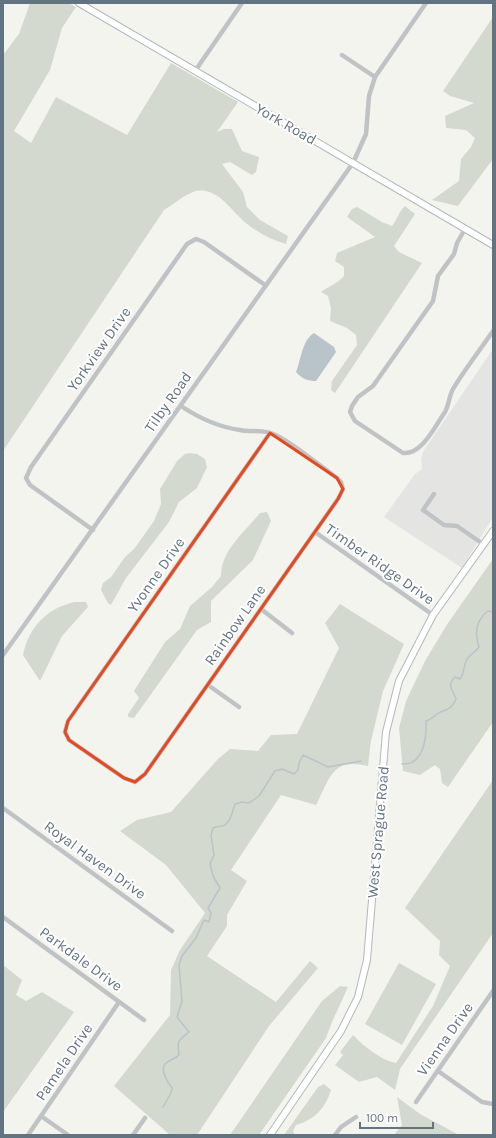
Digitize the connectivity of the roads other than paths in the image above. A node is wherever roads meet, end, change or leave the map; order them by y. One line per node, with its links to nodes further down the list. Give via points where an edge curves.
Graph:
1 (79, 3): 5 (street, York Road)
2 (242, 3): 5 (street)
3 (426, 3): 6 (street)
4 (342, 55): 6 (street)
5 (195, 71): 7 (street, York Road)
6 (375, 77): 7 (street, Tilby Road, via 366,134)
7 (352, 163): 8 (street, York Road); 10 (street, Tilby Road)
8 (465, 229): 9 (street, York Road); 11 (street, via 454,254 438,276 433,301 373,386 358,397 350,412 353,418 399,451 413,452 422,444 445,412 458,380)
9 (493, 245)
10 (265, 285): 12 (street, Tilby Road); 15 (street, Yorkview Drive, via 204,242 196,239 187,244 31,467 26,478 30,485)
11 (493, 331)
12 (181, 406): 13 (street, via 197,417 219,426); 15 (street, Tilby Road)
13 (270, 433): 17 (street, Rainbow Lane, via 341,482 343,489 338,499); 25 (street, Yvonne Drive, via 68,721 65,732 69,740 124,778)
14 (434, 494): 18 (street, via 423,510 444,525 457,526)
15 (93, 530): 22 (street, Tilby Road)
16 (493, 531): 18 (street, West Sprague Road)
17 (314, 532): 19 (street, Rainbow Lane); 20 (street, Timber Ridge Drive)
18 (483, 544): 20 (street, West Sprague Road)
19 (261, 609): 21 (street); 23 (street, Rainbow Lane)
20 (433, 615): 41 (street, West Sprague Road, via 399,681 386,732 368,960 358,997 342,1031)
21 (292, 633)
22 (3, 655)
23 (208, 685): 24 (street); 25 (street, Rainbow Lane, via 145,774)
24 (239, 707)
25 (135, 782)
26 (3, 808): 28 (street, Royal Haven Drive)
27 (3, 917): 30 (street, Parkdale Drive)
28 (172, 931)
29 (493, 991): 32 (street, Vienna Drive)
30 (119, 1002): 31 (street, Parkdale Drive); 35 (street, Pamela Drive)
31 (144, 1020)
32 (438, 1071): 33 (street, Vienna Drive); 34 (street, via 482,1102)
33 (416, 1102)
34 (493, 1104)
35 (41, 1116): 38 (street, Pamela Drive); 39 (street)
36 (356, 1117): 42 (street, via 341,1127)
37 (145, 1118): 40 (street)
38 (28, 1135)
39 (68, 1135)
40 (133, 1135)
41 (270, 1135)
42 (335, 1135)

